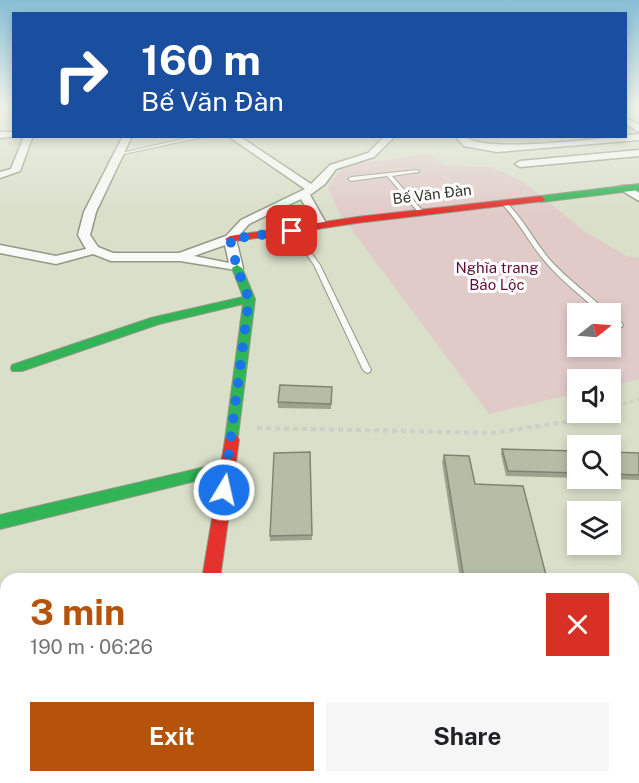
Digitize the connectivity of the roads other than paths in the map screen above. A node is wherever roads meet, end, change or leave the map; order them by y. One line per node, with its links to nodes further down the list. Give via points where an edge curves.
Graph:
1 (27, 142): 14 (street, via 15,171)
2 (125, 142): 11 (street)
3 (179, 142): 11 (lane)
4 (240, 142): 18 (street)
5 (385, 142): 18 (street, via 371,155 333,167)
6 (465, 142): 9 (street, via 475,147)
7 (499, 142): 9 (street)
8 (585, 142): 9 (street)
9 (507, 148)
10 (639, 153): 12 (street)
11 (119, 154): 26 (street, via 90,212 84,235)
12 (520, 164)
13 (417, 171): 15 (lane)
14 (0, 175)
15 (389, 175): 16 (lane); 21 (lane)
16 (351, 179)
17 (632, 187): 19 (street); 20 (street, Bế Văn Đàn)
18 (308, 192): 22 (street); 24 (street, via 246,222)
19 (639, 198)
20 (503, 202): 21 (street, Bế Văn Đàn); 30 (lane, via 516,214 546,258)
21 (421, 212): 22 (street, Bế Văn Đàn)
22 (321, 225): 23 (street, Bế Văn Đàn)
23 (292, 231): 24 (street, Bế Văn Đàn); 32 (lane, via 317,265)
24 (230, 239): 27 (street); 28 (street)
25 (0, 249): 26 (street, via 54,261 76,259)
26 (93, 250): 27 (street, via 111,257)
27 (180, 257): 28 (street)
28 (237, 268): 29 (street)
29 (249, 299): 31 (street, via 155,321); 33 (street)
30 (594, 303)
31 (17, 368)
32 (367, 370)
33 (227, 468): 34 (street); 35 (street)
34 (0, 522)
35 (212, 573)

